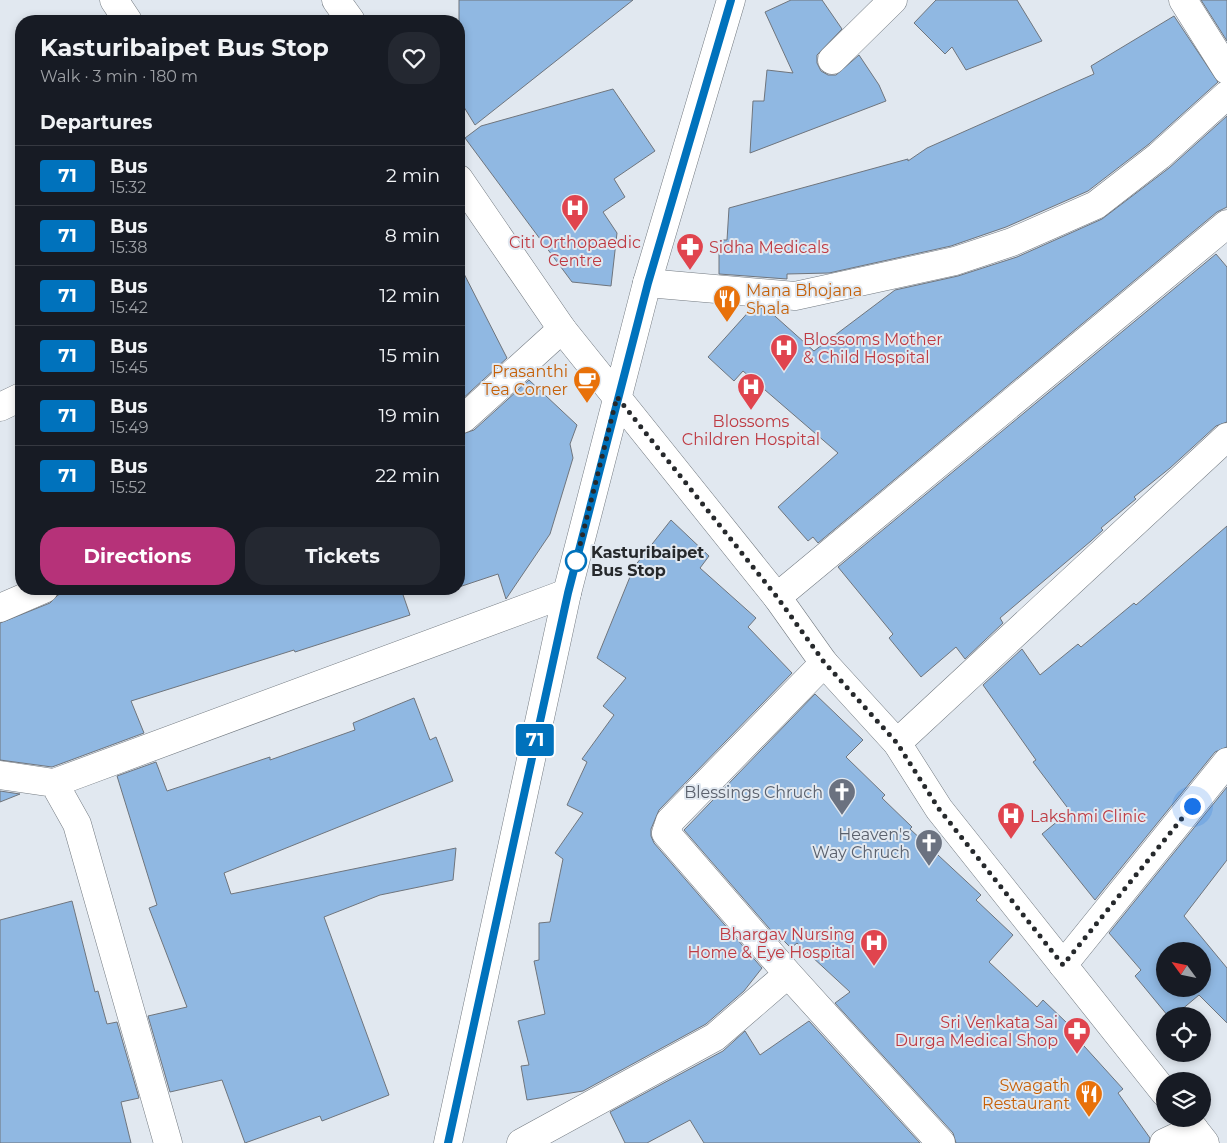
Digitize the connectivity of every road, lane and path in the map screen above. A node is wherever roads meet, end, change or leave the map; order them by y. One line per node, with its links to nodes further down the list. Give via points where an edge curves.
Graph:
1 (114, 0): 6 (street)
2 (336, 0): 7 (street)
3 (731, 0): 13 (street)
4 (893, 0): 8 (street)
5 (1183, 0): 9 (street)
6 (124, 15)
7 (347, 15)
8 (832, 60)
9 (1227, 70)
10 (1227, 95): 13 (street, via 1160,156 1096,205 1012,242 955,262 795,296)
11 (465, 195): 14 (street)
12 (1227, 224): 22 (street)
13 (648, 283): 15 (street)
14 (562, 329): 15 (street); 18 (street)
15 (617, 397): 20 (street); 22 (street)
16 (15, 400): 17 (street)
17 (0, 407)
18 (465, 415)
19 (1227, 437): 25 (street)
20 (568, 593): 28 (street); 34 (street)
21 (30, 595): 23 (street)
22 (777, 597): 24 (street)
23 (0, 608)
24 (824, 662): 25 (street); 30 (street, via 670,821 666,833)
25 (897, 743): 29 (street, via 939,809)
26 (1227, 762): 29 (street)
27 (0, 775): 28 (street)
28 (54, 783): 33 (street, via 77,824)
29 (1063, 965): 31 (street)
30 (788, 974): 35 (street, via 715,1037); 36 (street)
31 (1156, 1082)
32 (1195, 1130): 37 (street)
33 (168, 1143)
34 (448, 1143)
35 (521, 1143)
36 (941, 1143)
37 (1164, 1143)

